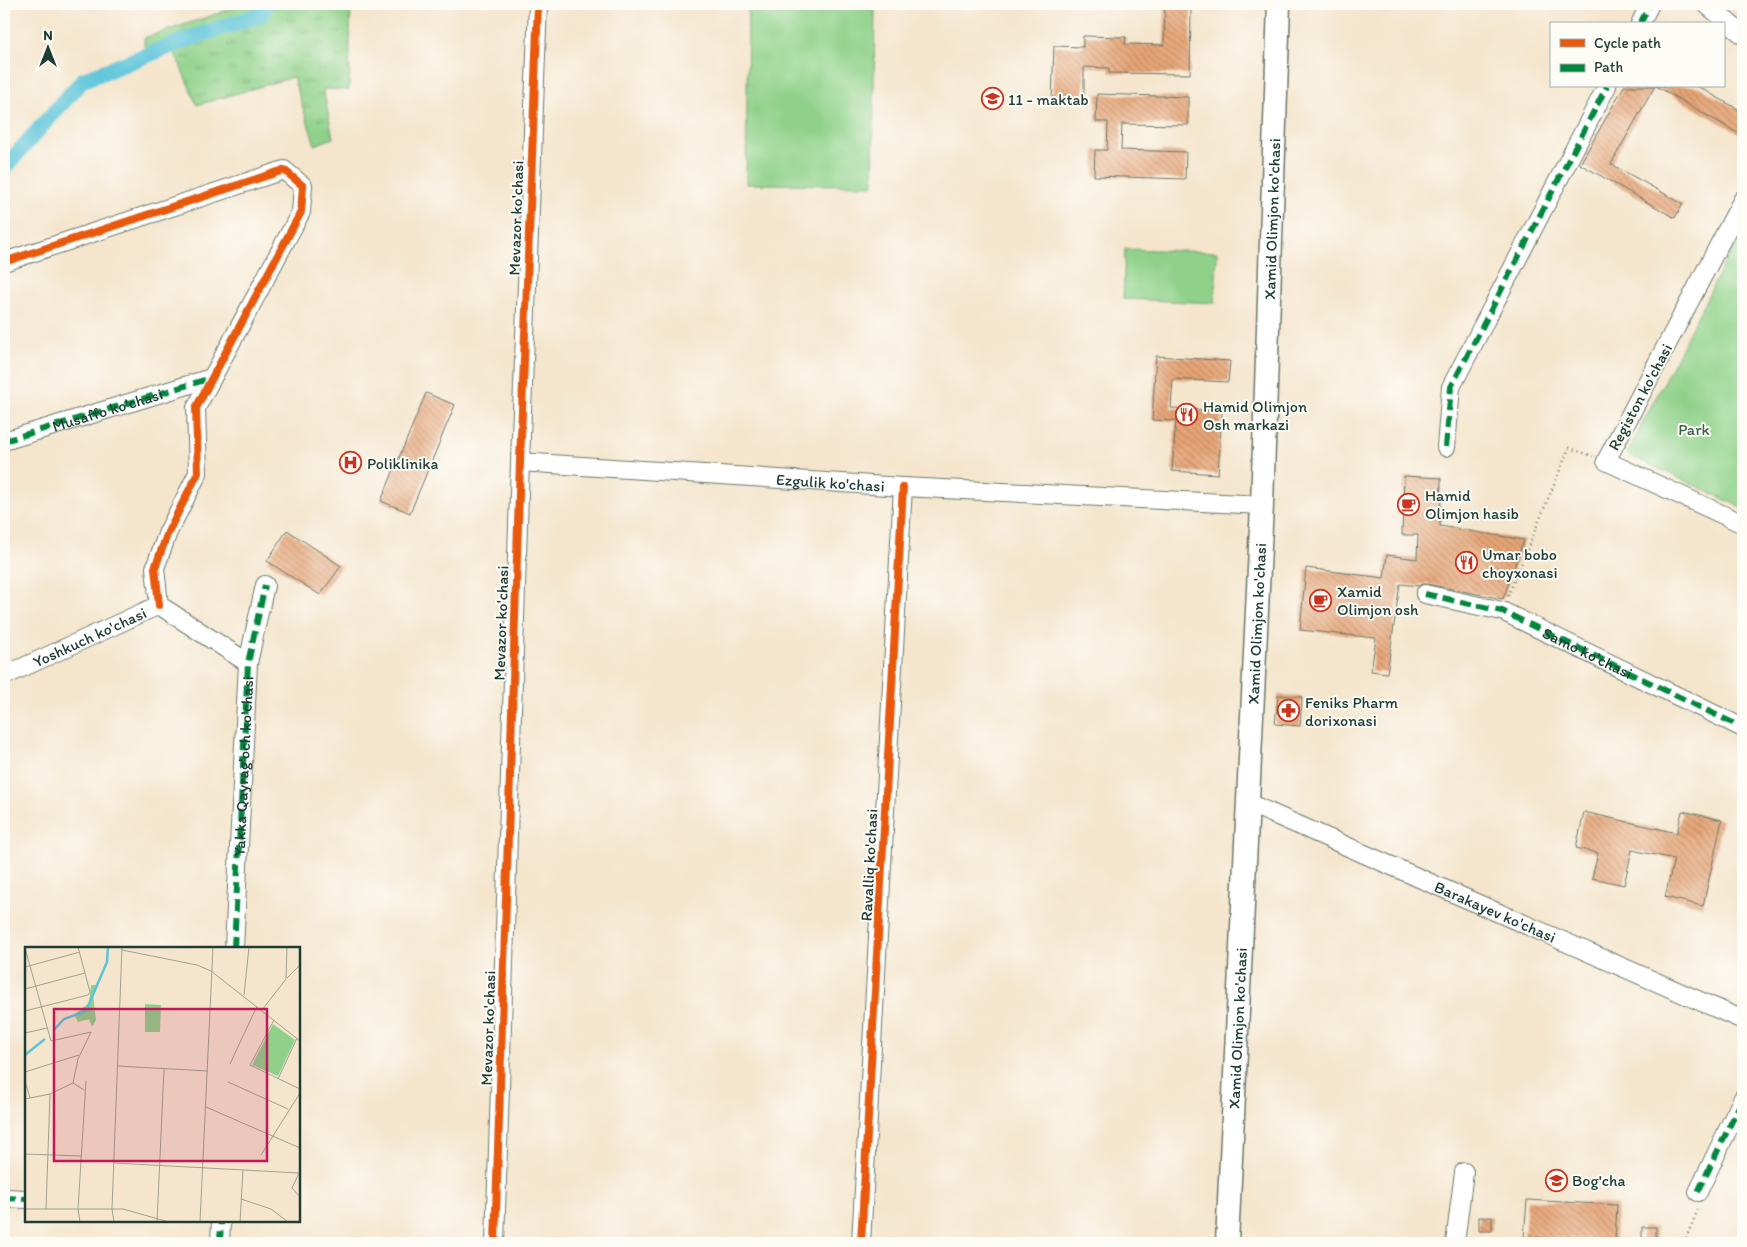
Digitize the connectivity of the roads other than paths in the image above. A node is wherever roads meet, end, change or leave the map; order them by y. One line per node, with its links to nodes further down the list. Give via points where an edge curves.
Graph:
1 (538, 4): 13 (street, Mevazor ko'chasi)
2 (1279, 4): 15 (main road, Xamid Olimjon ko'chasi)
3 (1650, 4): 5 (street)
4 (1707, 4): 6 (street)
5 (1641, 22)
6 (1743, 35)
7 (1606, 88): 12 (street, via 1451,387)
8 (1743, 199): 16 (street, Registon ko'chasi, via 1606,461)
9 (4, 262): 10 (street, via 284,170 303,186 301,212)
10 (211, 378): 11 (street, Musaffo ko'chasi); 19 (street, via 196,408 198,473 168,532 156,568)
11 (4, 441)
12 (1446, 447)
13 (520, 462): 14 (street, Ezgulik ko'chasi); 33 (street, Mevazor ko'chasi)
14 (904, 487): 15 (street, Ezgulik ko'chasi); 34 (street, Ravalliq ko'chasi)
15 (1262, 505): 23 (main road, Xamid Olimjon ko'chasi)
16 (1743, 524)
17 (265, 585): 20 (street, Yakka Qayrag'och ko'chasi)
18 (1425, 594): 22 (street, Samo ko'chasi, via 1502,611)
19 (159, 605): 20 (street, Yoshkuch ko'chasi); 21 (street, Yoshkuch ko'chasi)
20 (248, 663): 24 (street, Yakka Qayrag'och ko'chasi)
21 (4, 676)
22 (1743, 728)
23 (1248, 803): 25 (street, Barakayev ko'chasi); 35 (main road, Xamid Olimjon ko'chasi)
24 (234, 947)
25 (1743, 1020)
26 (1743, 1098): 28 (street)
27 (1464, 1172): 36 (street)
28 (1698, 1192)
29 (4, 1198): 30 (street)
30 (25, 1199)
31 (221, 1222): 32 (street)
32 (220, 1243)
33 (495, 1243)
34 (862, 1243)
35 (1227, 1243)
36 (1455, 1243)

